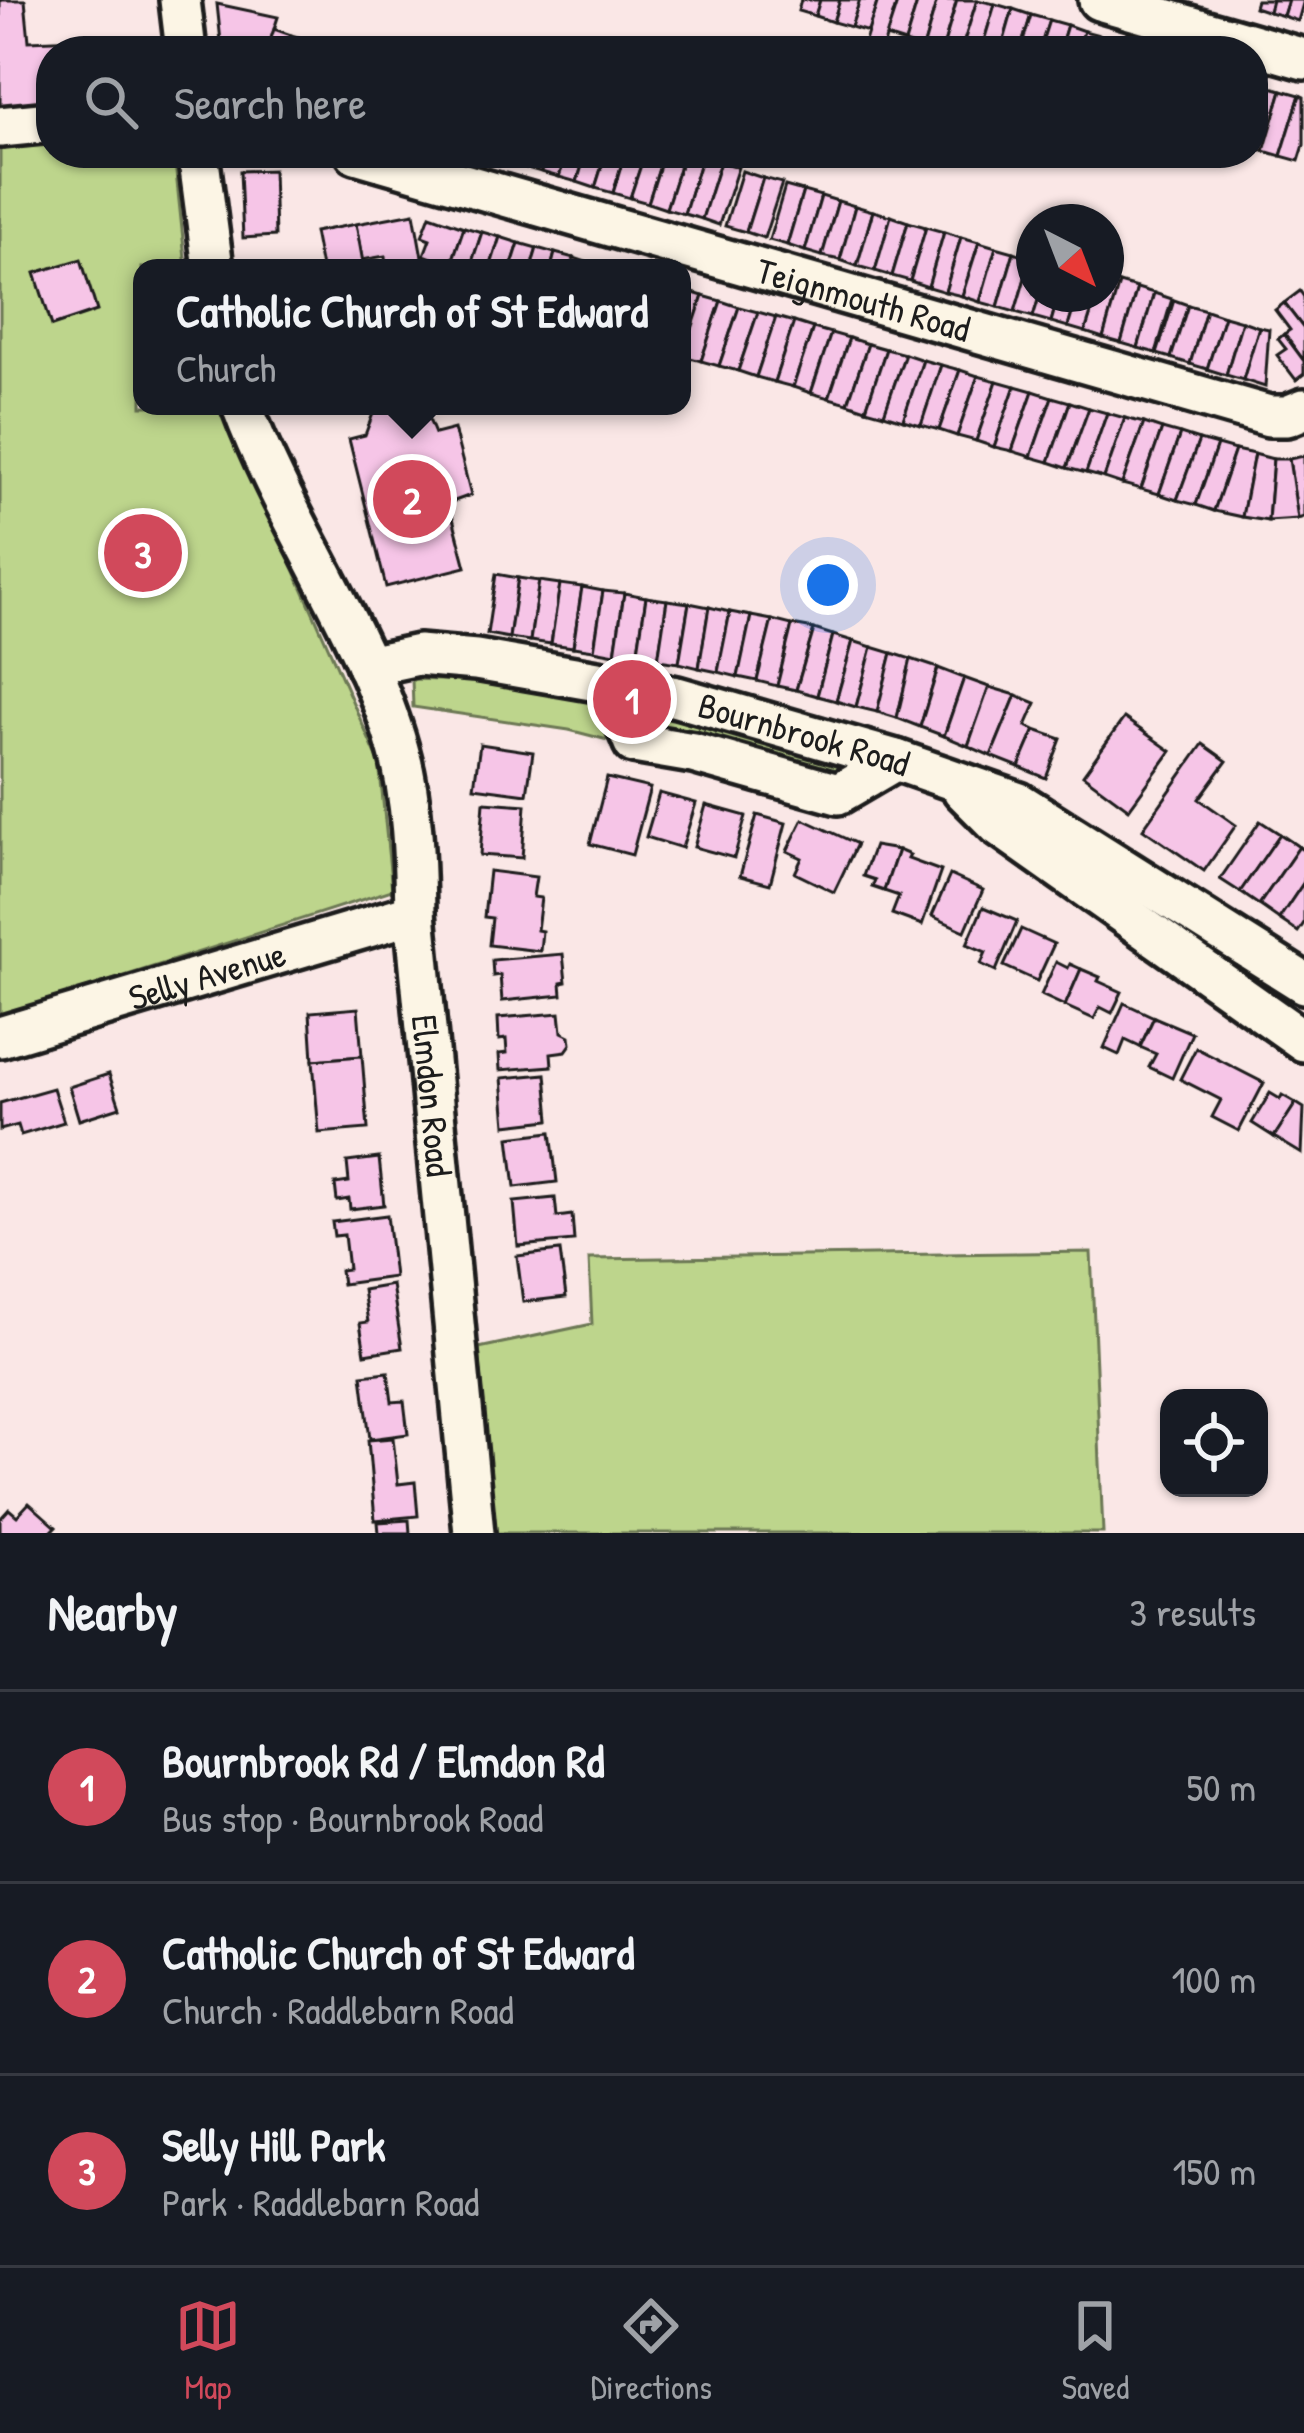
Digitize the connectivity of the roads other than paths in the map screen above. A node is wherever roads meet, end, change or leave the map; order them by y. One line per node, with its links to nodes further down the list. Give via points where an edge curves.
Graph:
1 (180, 0): 3 (street)
2 (1099, 0): 4 (street)
3 (184, 36)
4 (1224, 36)
5 (1268, 49): 6 (street)
6 (1304, 59)
7 (36, 124): 8 (street)
8 (0, 128)
9 (200, 168): 11 (street)
10 (408, 168): 12 (street, Teignmouth Road, via 1269,416)
11 (211, 259)
12 (1304, 409)
13 (245, 415): 14 (street, Elmdon Road)
14 (367, 666): 15 (street, Bournbrook Road, via 418,656 476,660); 18 (street, Elmdon Road, via 399,749)
15 (609, 683): 16 (street, Bournbrook Road); 16 (street, via 634,743 838,794)
16 (896, 760): 17 (street, Bournbrook Road)
17 (956, 782): 19 (street, Bournbrook Road, via 1019,803); 20 (street, Bournbrook Road, via 998,826)
18 (415, 913): 21 (street, Selly Avenue); 22 (street, Elmdon Road)
19 (1304, 983)
20 (1300, 1028)
21 (0, 1037)
22 (474, 1533)

